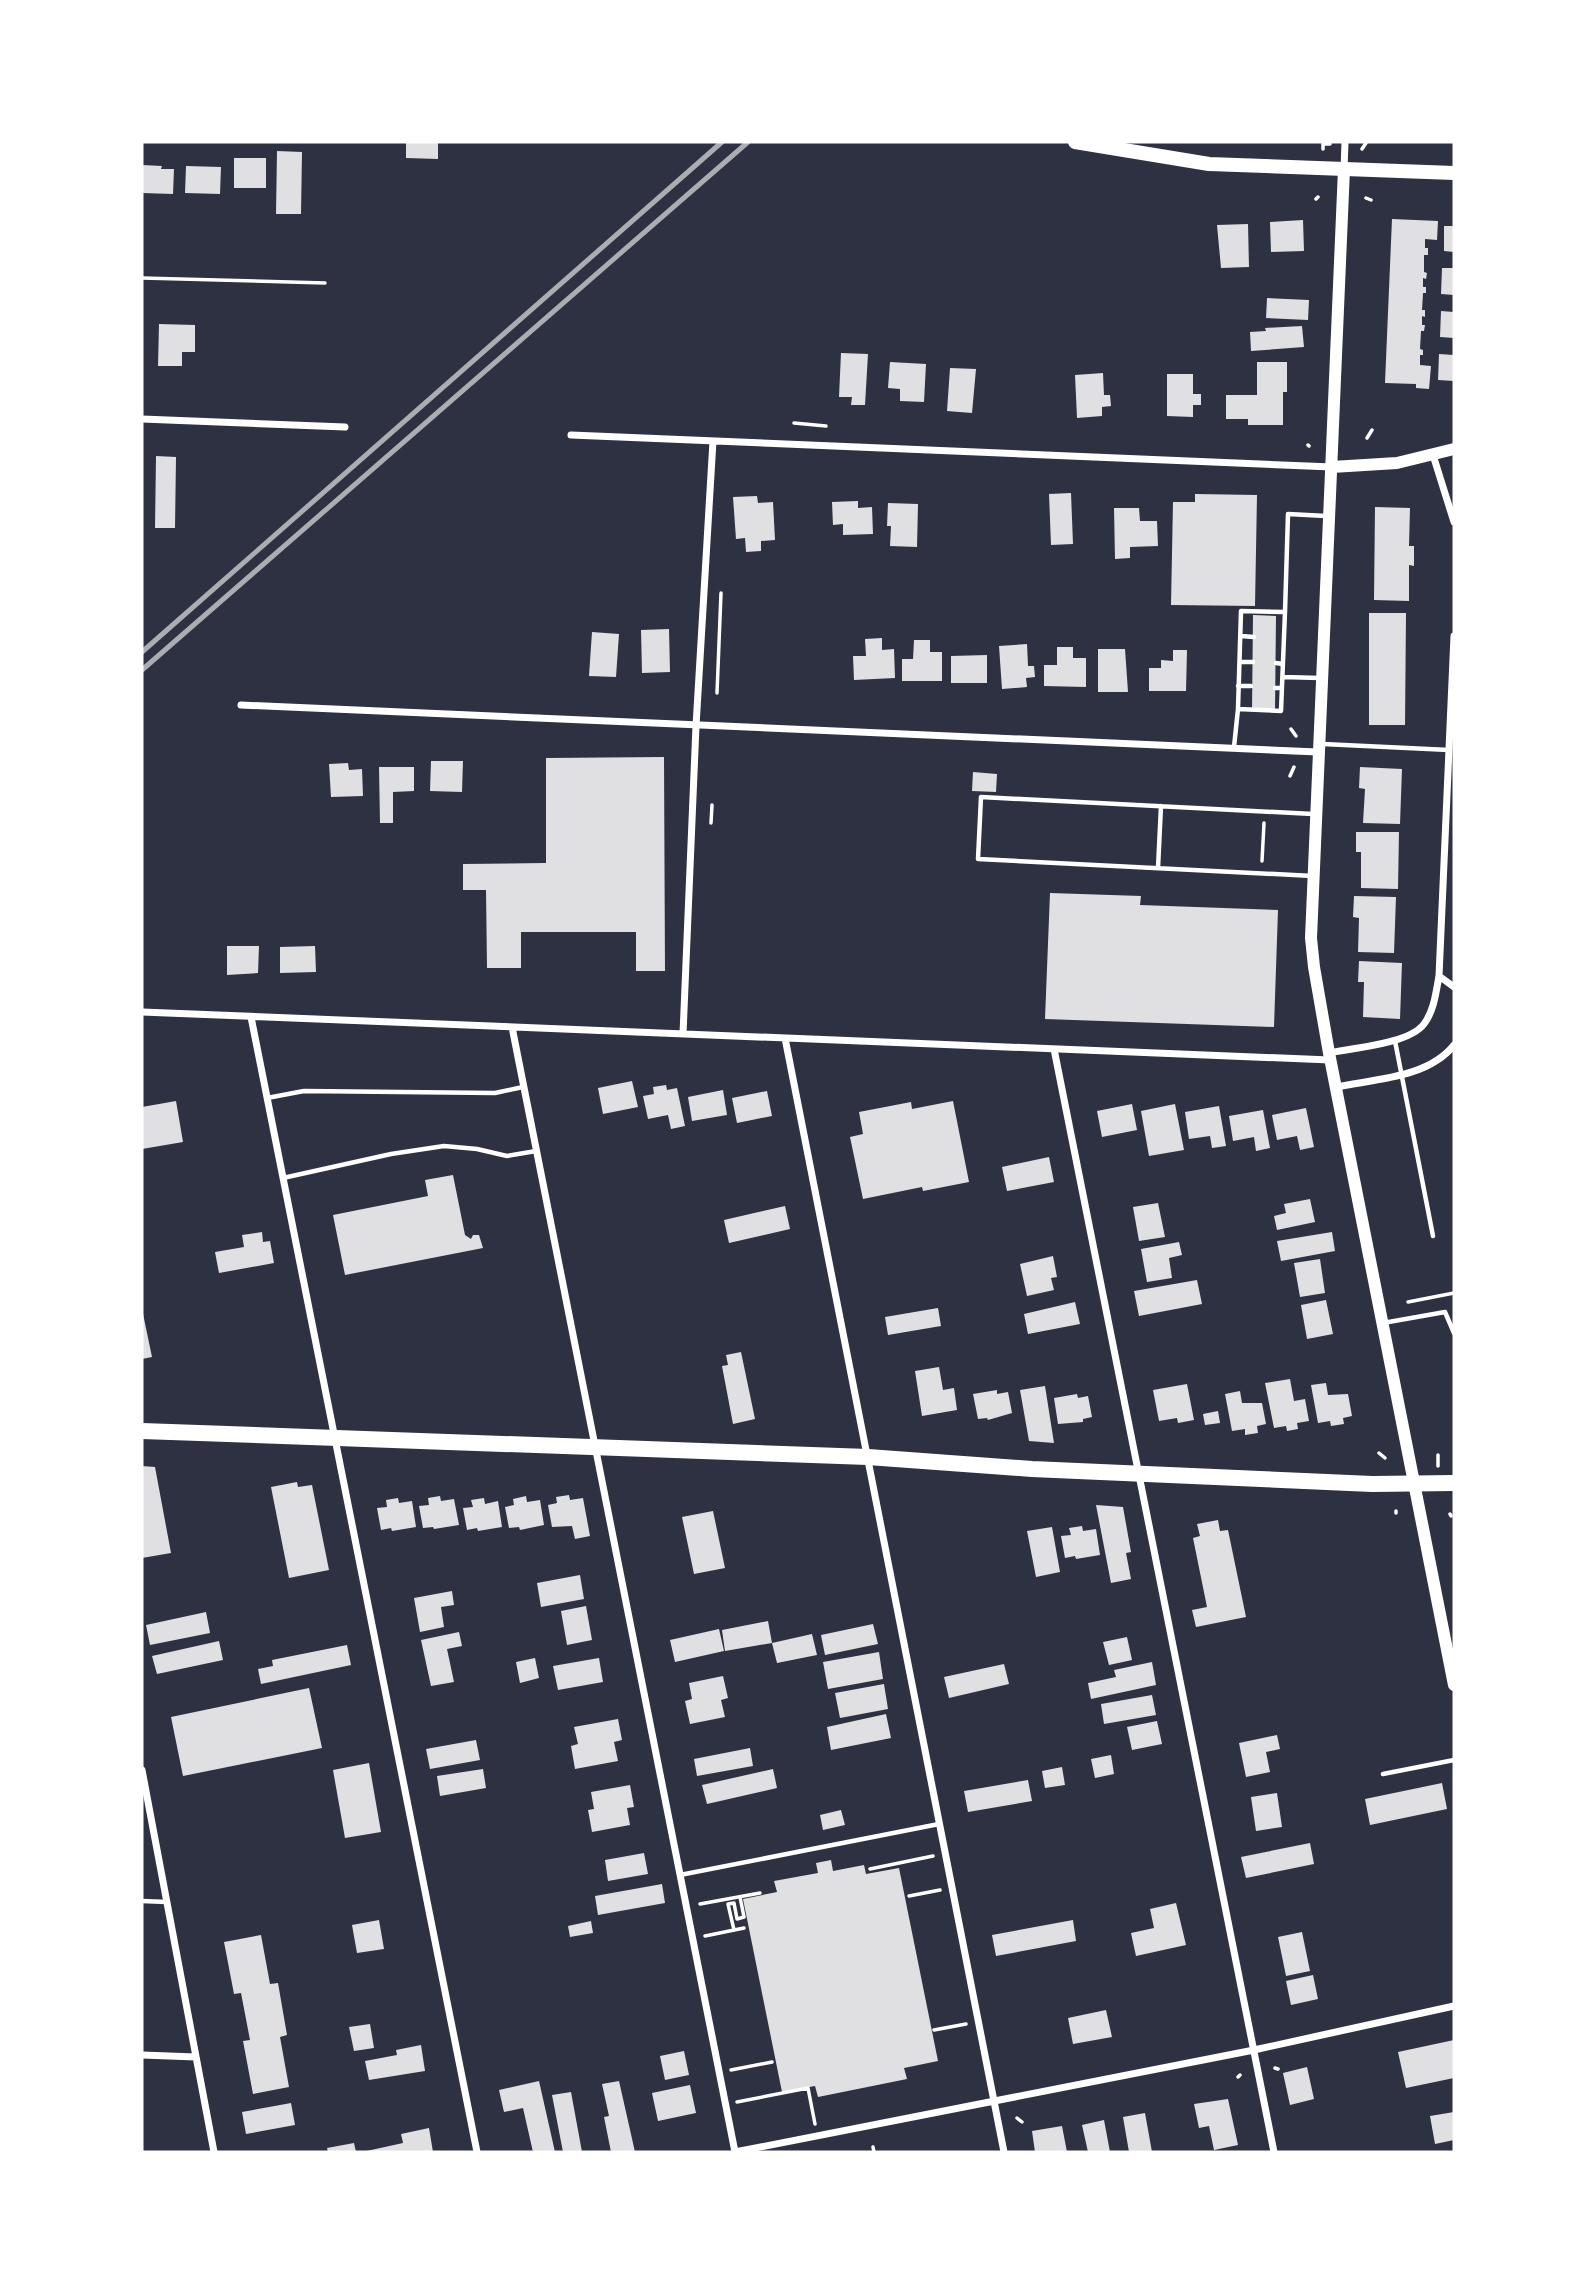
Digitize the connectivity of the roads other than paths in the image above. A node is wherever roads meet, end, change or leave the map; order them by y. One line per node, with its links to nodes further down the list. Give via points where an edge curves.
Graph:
1 (1075, 142): 3 (main road, via 1209,164)
2 (1345, 142): 3 (street)
3 (1344, 169): 4 (main road); 11 (street)
4 (1454, 173)
5 (142, 419): 6 (street)
6 (345, 427)
7 (571, 435): 8 (street)
8 (713, 441): 11 (street); 30 (street)
9 (1454, 449): 10 (street)
10 (1433, 454): 11 (street, via 1378,466); 13 (street)
11 (1332, 467): 12 (street)
12 (1329, 516): 14 (lane, via 1288,513); 23 (street)
13 (1454, 522)
14 (1284, 612): 15 (lane, via 1241,611); 21 (lane)
15 (1240, 636): 17 (lane); 18 (lane)
16 (1454, 636): 33 (street)
17 (1254, 637)
18 (1240, 662): 19 (lane); 24 (lane)
19 (1253, 662)
20 (1276, 663): 21 (lane)
21 (1283, 664): 22 (lane)
22 (1283, 677): 23 (lane); 27 (lane)
23 (1322, 678): 32 (street)
24 (1238, 686): 25 (lane); 29 (lane)
25 (1251, 686)
26 (1275, 688): 27 (lane)
27 (1282, 688): 29 (lane, via 1281,711)
28 (241, 705): 30 (street)
29 (1238, 709): 31 (lane)
30 (696, 726): 31 (street); 44 (street)
31 (1234, 747): 32 (street)
32 (1318, 748): 33 (lane); 35 (street)
33 (1449, 750): 36 (street)
34 (1161, 806): 35 (lane); 37 (lane); 37 (lane, via 981,797 978,859)
35 (1316, 814): 38 (street)
36 (1450, 834): 39 (street)
37 (1158, 868): 38 (lane)
38 (1314, 876): 49 (street, via 1312,951)
39 (1439, 976): 40 (street); 46 (street, via 1426,1021 1413,1035)
40 (1454, 987)
41 (142, 1012): 42 (street)
42 (251, 1017): 43 (street); 53 (street)
43 (513, 1027): 44 (street); 51 (street)
44 (683, 1034): 45 (street)
45 (785, 1038): 48 (street); 62 (street)
46 (1394, 1040): 49 (street); 50 (lane)
47 (1454, 1045): 50 (street, via 1432,1065)
48 (1054, 1049): 49 (street); 63 (street)
49 (1330, 1056): 52 (street)
50 (1401, 1073): 52 (street); 56 (lane)
51 (524, 1087): 53 (lane, via 495,1093 304,1091); 54 (street)
52 (1336, 1087): 57 (street)
53 (267, 1098): 55 (street)
54 (537, 1150): 55 (lane, via 507,1156 444,1146); 61 (street)
55 (283, 1178): 60 (street)
56 (1433, 1236)
57 (1382, 1323): 58 (lane, via 1445,1312); 64 (street)
58 (1454, 1333)
59 (142, 1431): 60 (main road)
60 (335, 1439): 61 (main road); 80 (street)
61 (596, 1447): 62 (main road); 71 (street)
62 (867, 1457): 63 (main road); 70 (street)
63 (1139, 1474): 64 (main road); 75 (street)
64 (1415, 1483): 65 (main road); 66 (street)
65 (1454, 1483)
66 (1454, 1685)
67 (1454, 1760): 69 (lane)
68 (142, 1770): 73 (street)
69 (1383, 1774)
70 (940, 1824): 71 (lane); 78 (street)
71 (680, 1875): 81 (street)
72 (142, 1901): 73 (lane)
73 (167, 1902): 77 (street)
74 (1454, 2006): 75 (street)
75 (1254, 2050): 78 (street); 83 (street)
76 (142, 2055): 77 (street)
77 (196, 2057): 79 (street)
78 (994, 2101): 81 (street); 82 (street)
79 (214, 2152)
80 (477, 2152)
81 (735, 2152)
82 (1004, 2152)
83 (1274, 2152)

